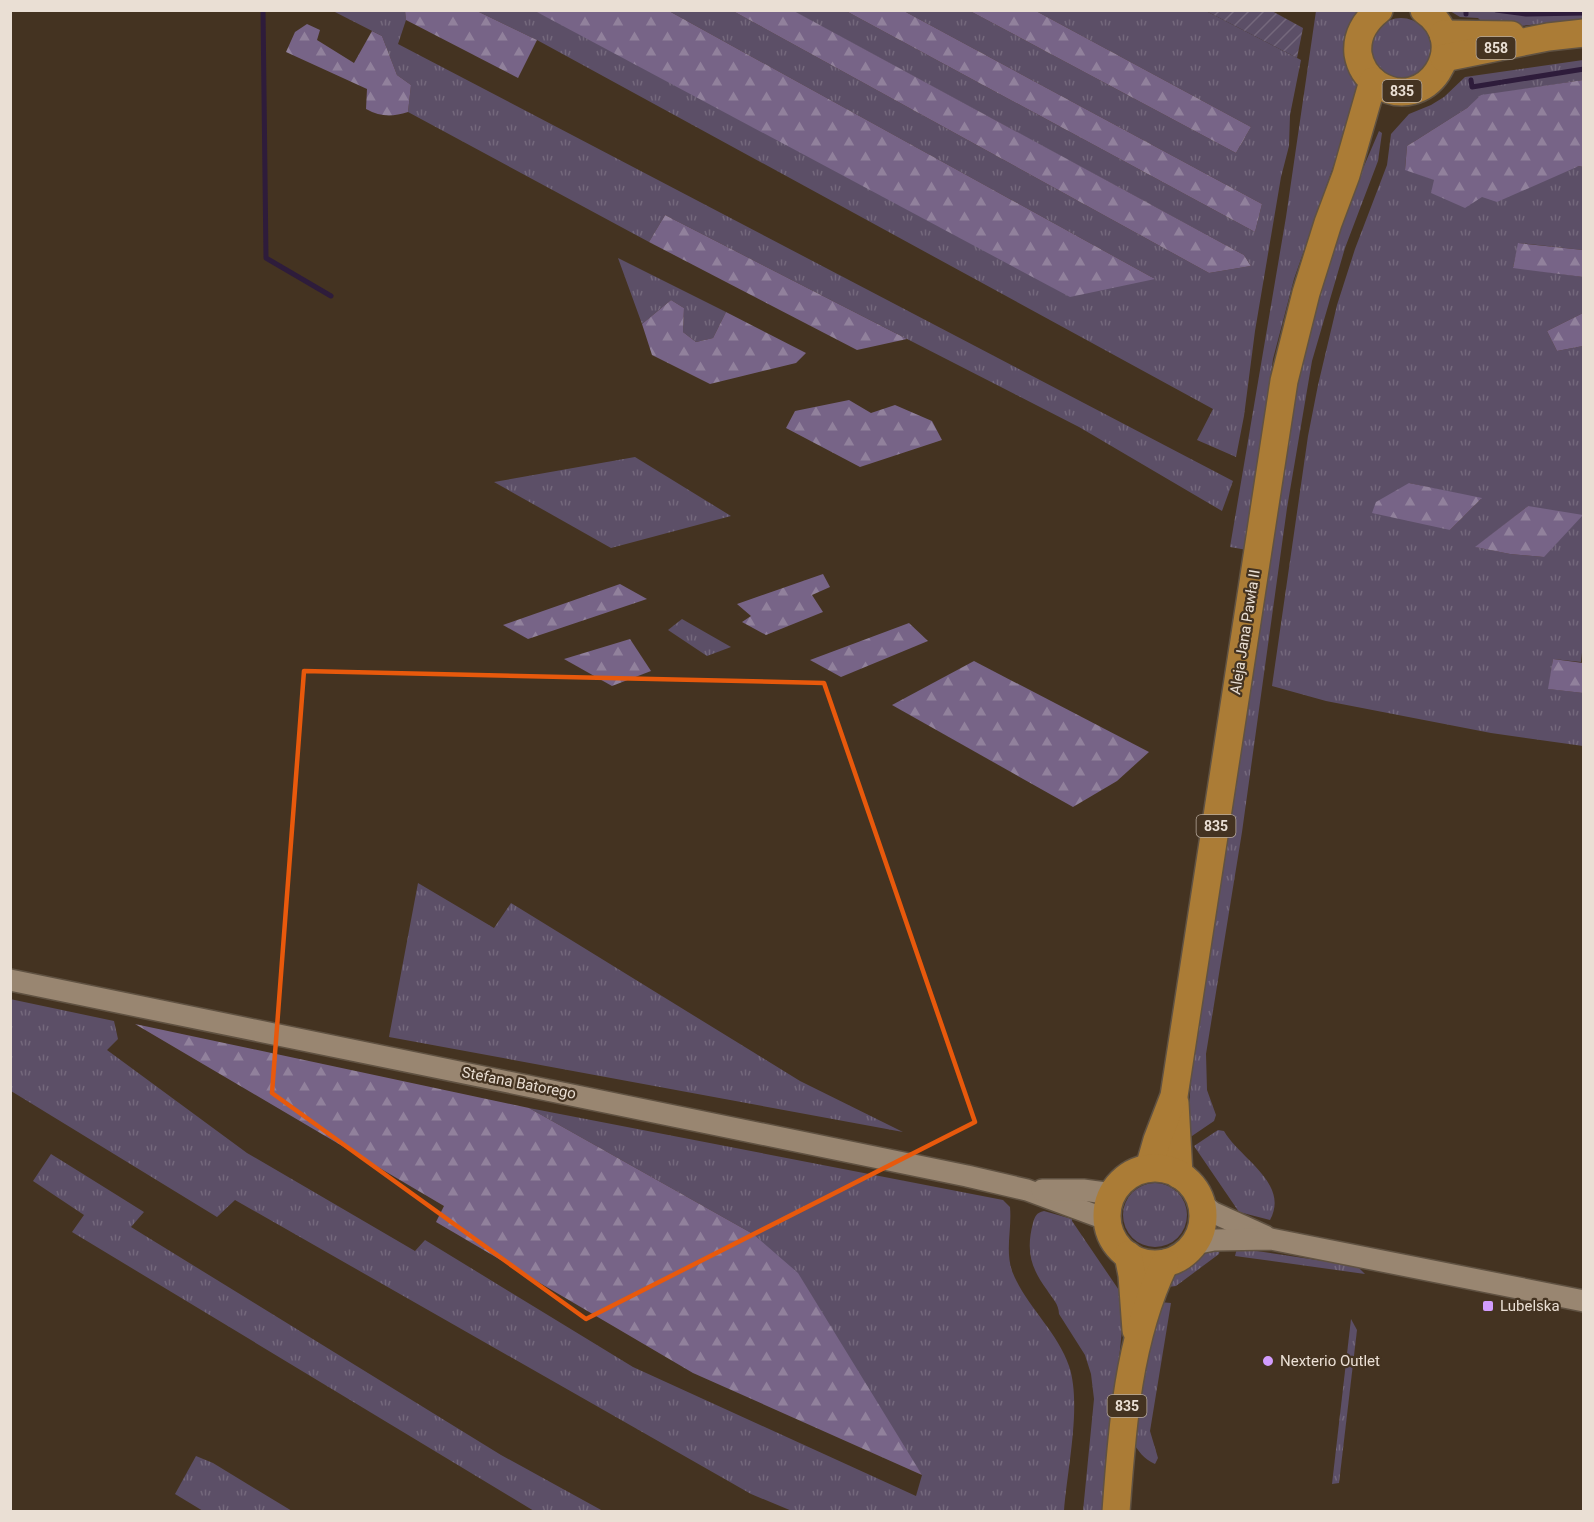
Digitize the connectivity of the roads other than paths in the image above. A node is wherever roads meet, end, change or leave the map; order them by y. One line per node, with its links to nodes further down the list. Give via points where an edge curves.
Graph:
1 (1379, 10): 5 (main road, 835, via 1365,23 1358,45 1362,68)
2 (1424, 10): 4 (main road, via 1437,23)
3 (1584, 33): 4 (main road, 858)
4 (1443, 46): 6 (main road, 835, via 1437,73 1426,84)
5 (1373, 81): 6 (main road, 835); 7 (main road, Aleja Jana Pawła II / 835)
6 (1400, 92): 7 (main road, Aleja Jana Pawła II / 835)
7 (1346, 175): 9 (main road, Aleja Jana Pawła II / 835, via 1306,293 1284,381)
8 (10, 980): 12 (street, Stefana Batorego)
9 (1174, 1096): 10 (main road, Aleja Jana Pawła II / 835); 11 (main road, Aleja Jana Pawła II / 835)
10 (1149, 1168): 11 (main road); 13 (main road, via 1129,1176)
11 (1179, 1175): 14 (main road)
12 (1027, 1190): 13 (street, Stefana Batorego); 15 (street, Stefana Batorego)
13 (1113, 1194): 15 (main road)
14 (1201, 1203): 16 (street); 17 (main road, via 1203,1223)
15 (1108, 1220): 18 (main road, 835, via 1114,1241)
16 (1271, 1239): 17 (street); 20 (street)
17 (1194, 1244): 19 (main road, via 1182,1256)
18 (1128, 1255): 19 (main road, via 1145,1264); 21 (main road, 835)
19 (1165, 1263): 21 (main road, 835)
20 (1584, 1301)
21 (1136, 1340): 22 (main road, 835)
22 (1116, 1512)

